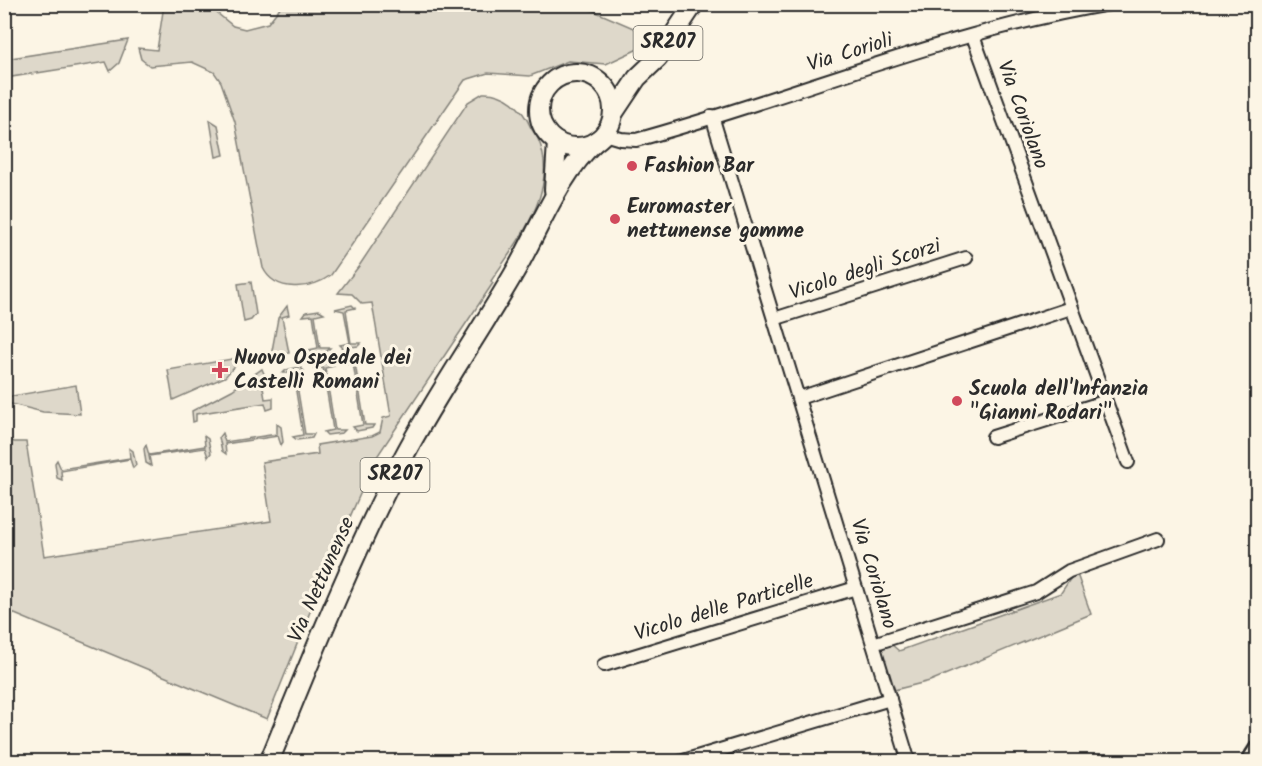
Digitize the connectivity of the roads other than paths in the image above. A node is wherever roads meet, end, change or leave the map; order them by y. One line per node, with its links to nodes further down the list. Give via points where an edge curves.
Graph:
1 (694, 4): 4 (main road, SR207, via 658,58)
2 (1109, 4): 3 (street, Via Corioli)
3 (973, 36): 7 (street, Via Corioli); 12 (street, Via Coriolano)
4 (637, 78): 5 (main road, SR207); 6 (main road, SR207)
5 (604, 85): 6 (main road); 9 (main road, via 594,77 575,73 557,78 547,86 538,110 547,134)
6 (613, 114): 8 (main road, SR207)
7 (712, 116): 8 (street, Via Corioli, via 636,140); 13 (street, Via Coriolano)
8 (600, 137): 9 (main road, via 576,147); 10 (main road, Via Nettunense / SR207, via 572,165)
9 (557, 142): 10 (main road, Via Nettunense / SR207)
10 (552, 204): 24 (main road, Via Nettunense / SR207, via 404,458 339,593)
11 (966, 258): 13 (street, Vicolo degli Scorzi)
12 (1071, 308): 14 (street); 15 (street, Via Coriolano)
13 (774, 319): 14 (street, Via Coriolano)
14 (799, 398): 19 (street, Via Coriolano)
15 (1104, 402): 16 (street); 17 (street, Via Coriolano)
16 (993, 437)
17 (1128, 462)
18 (1158, 539): 20 (street, via 1069,571 1036,592)
19 (856, 588): 20 (street, Via Coriolano); 21 (street, Vicolo delle Particelle)
20 (873, 644): 22 (street, Via Coriolano)
21 (604, 664)
22 (890, 699): 25 (street); 26 (street, Via Coriolano)
23 (1257, 748): 27 (street)
24 (269, 762)
25 (680, 762)
26 (909, 762)
27 (1249, 762)

